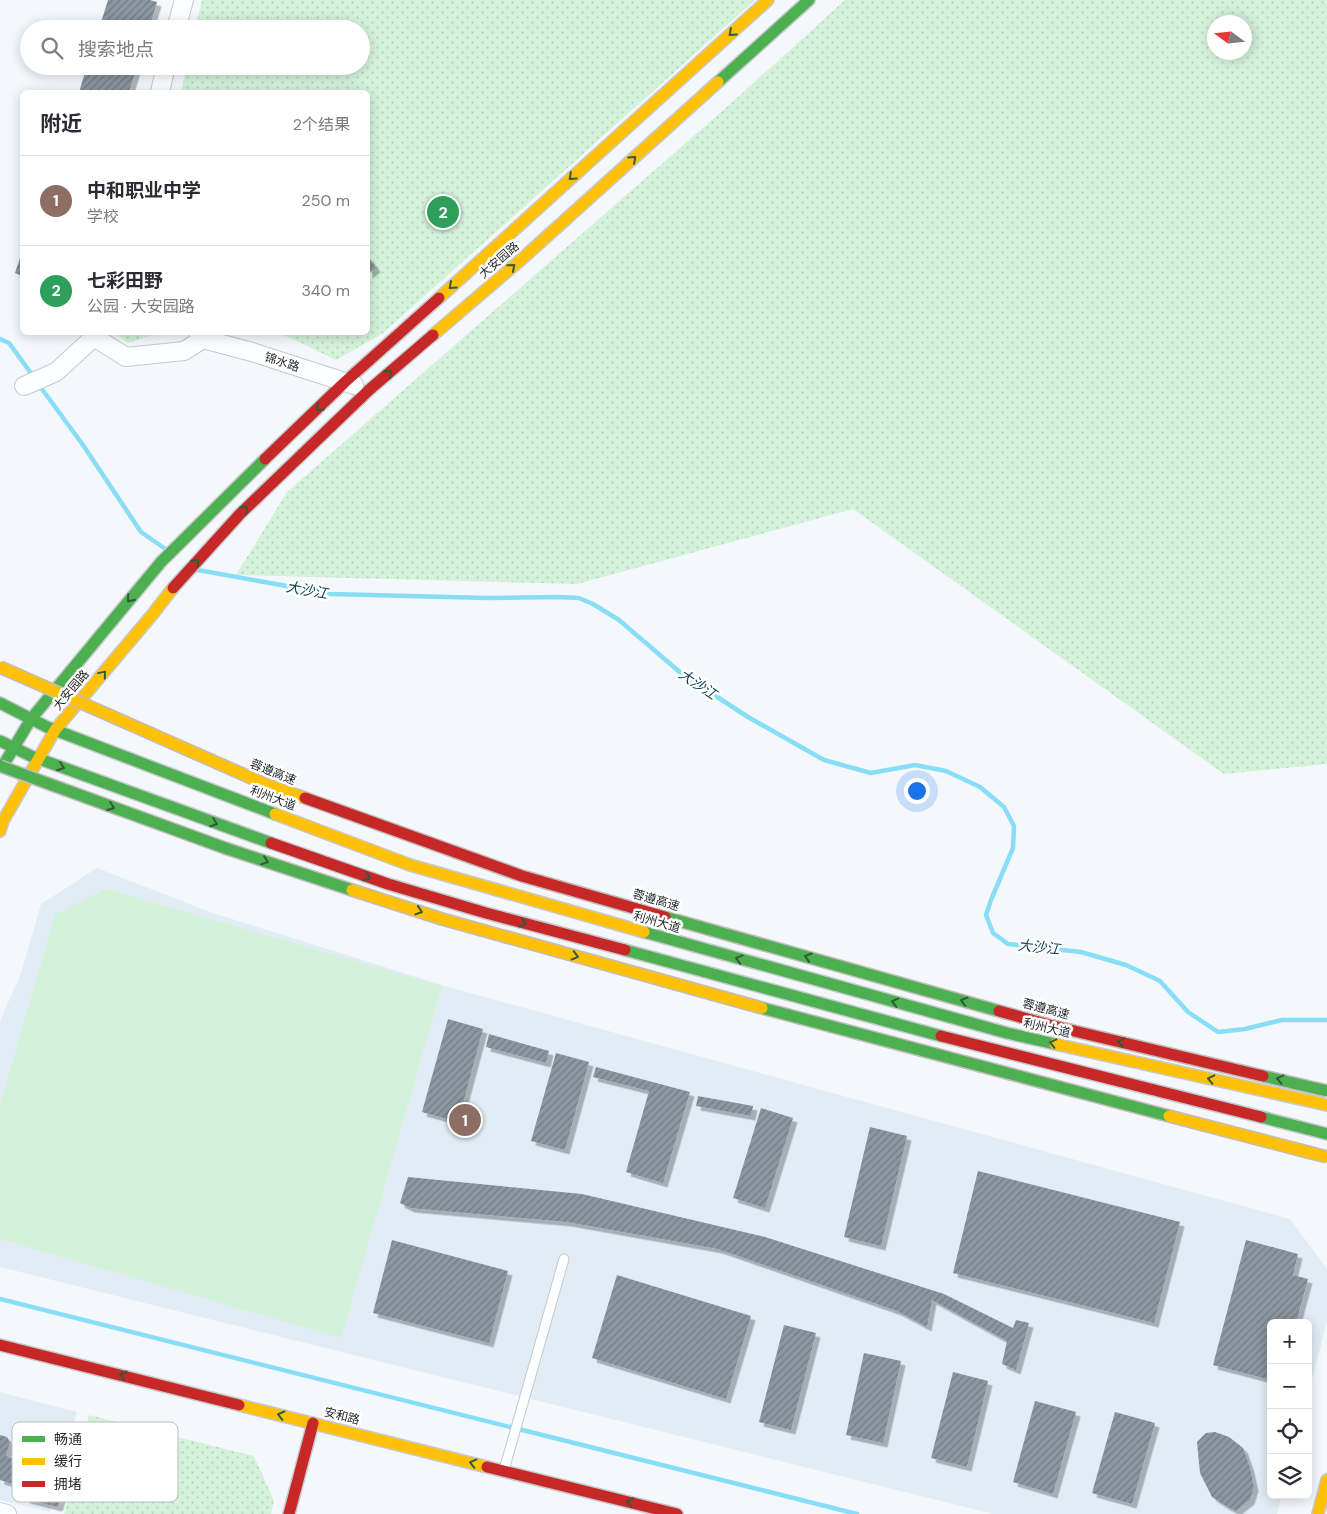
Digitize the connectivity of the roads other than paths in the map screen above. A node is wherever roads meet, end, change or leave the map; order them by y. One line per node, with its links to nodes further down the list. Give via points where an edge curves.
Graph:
1 (184, 0): 4 (street)
2 (768, 0): 9 (main road, one-way to 9)
3 (809, 0): 11 (main road, 大安园路, one-way to 3, via 523,258)
4 (178, 20)
5 (164, 75): 6 (street)
6 (160, 90)
7 (93, 335): 8 (street, via 126,357 184,351); 10 (street, via 56,372)
8 (200, 336): 9 (street, 锦水路)
9 (345, 382): 11 (street, 锦水路); 14 (main road, one-way to 14, via 161,562)
10 (24, 386)
11 (369, 390): 15 (main road, 大安园路, one-way to 11, via 212,544)
12 (0, 667): 22 (main road, 蓉遵高速, one-way to 12, bridge, via 1049,1025 522,876 265,784)
13 (0, 703): 14 (main road, 利州大道)
14 (31, 719): 15 (main road, 利州大道); 17 (main road)
15 (55, 730): 18 (main road, 大安园路); 23 (main road, 利州大道, one-way to 15, via 1007,1033 410,864)
16 (0, 741): 17 (main road)
17 (14, 748): 18 (main road); 20 (main road)
18 (38, 759): 21 (main road, 大安园路); 24 (main road, one-way to 24, via 388,884 486,913 939,1036)
19 (0, 766): 25 (main road, one-way to 25, bridge, via 225,848 442,918 777,1012)
20 (0, 771)
21 (0, 831)
22 (1327, 1091)
23 (1327, 1105)
24 (1327, 1134)
25 (1327, 1158)
26 (564, 1259): 29 (lane)
27 (0, 1345): 28 (main road, 安和路, one-way to 27)
28 (312, 1423): 29 (main road, 安和路, one-way to 28); 33 (main road)
29 (504, 1470): 34 (main road, 安和路, one-way to 29)
30 (1327, 1480): 35 (main road)
31 (0, 1512): 32 (street)
32 (7, 1514)
33 (289, 1514)
34 (678, 1514)
35 (1318, 1514)

